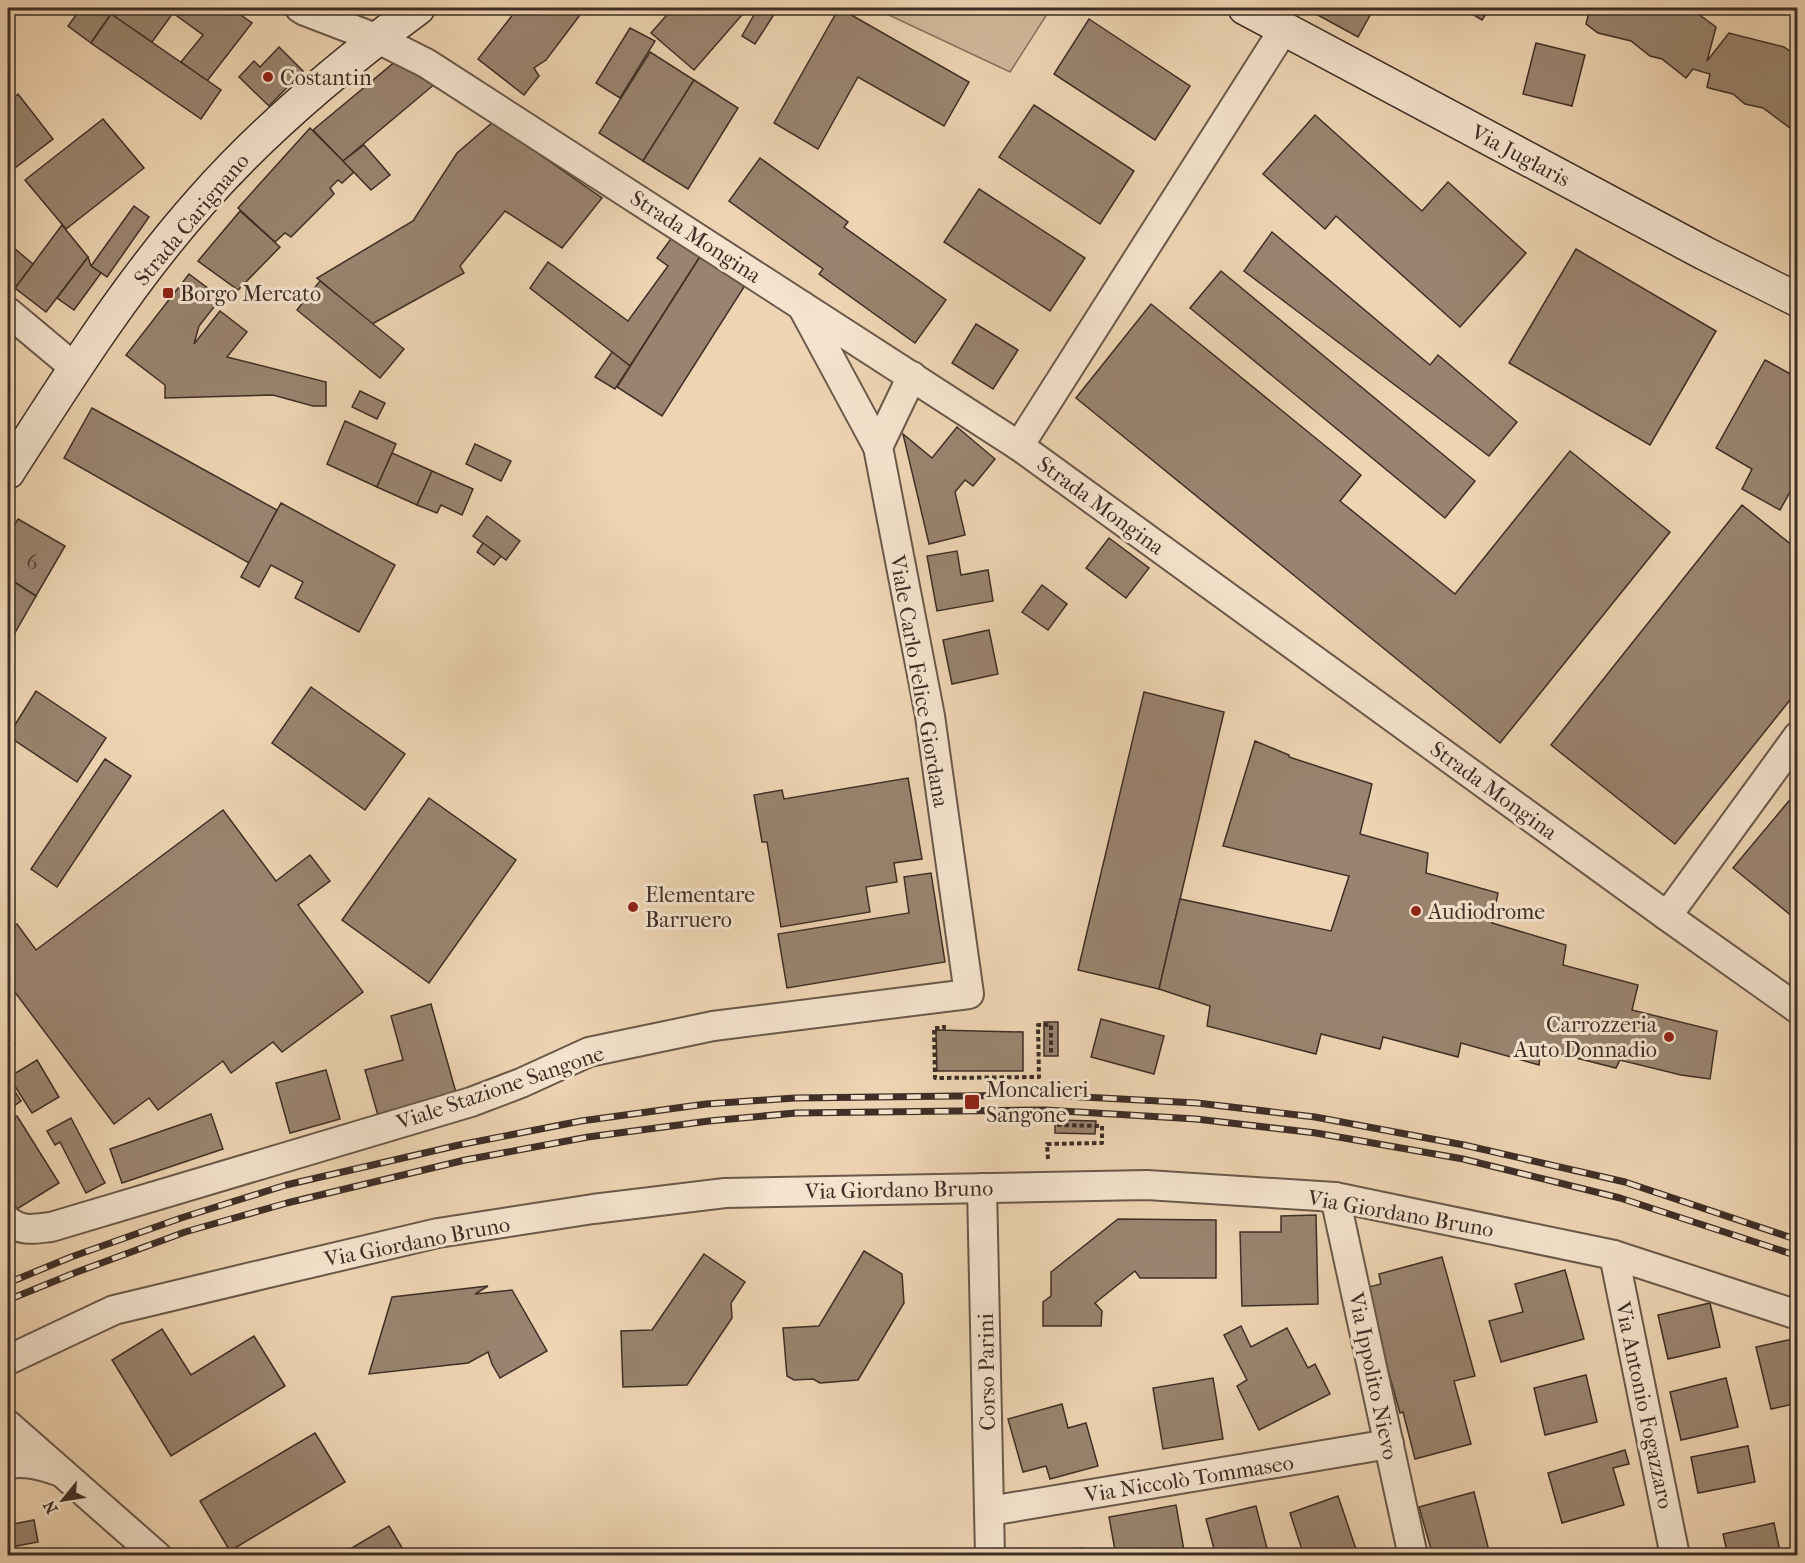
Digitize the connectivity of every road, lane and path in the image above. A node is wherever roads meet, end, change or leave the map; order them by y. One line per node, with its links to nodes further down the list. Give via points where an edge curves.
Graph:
1 (300, 8): 5 (street, Strada Mongina)
2 (418, 8): 5 (main road, Strada Carignano)
3 (1245, 8): 4 (main road, Via Juglaris)
4 (1284, 29): 6 (main road, Via Juglaris); 11 (street)
5 (378, 39): 7 (street, Strada Mongina, via 426,63); 9 (main road, Strada Carignano, via 295,107 201,201 151,262)
6 (1797, 300)
7 (801, 304): 10 (street, Strada Mongina); 12 (street, Viale Carlo Felice Giordana)
8 (8, 312): 9 (street)
9 (75, 368): 13 (main road, Strada Carignano)
10 (912, 376): 11 (street, Strada Mongina); 12 (street)
11 (1019, 446): 15 (street, Strada Mongina)
12 (878, 447): 16 (street, Viale Carlo Felice Giordana, via 930,716)
13 (8, 472)
14 (1797, 736): 15 (street)
15 (1667, 916): 17 (street, Strada Mongina)
16 (955, 995): 18 (path, via 944,1028 934,1029 935,1078 1039,1077 1038,1025 1051,1025); 23 (street, Viale Stazione Sangone, via 701,1028 589,1052 471,1102 51,1227 26,1230)
17 (1797, 1009)
18 (1051, 1055)
19 (1056, 1125): 20 (path, via 1102,1126 1102,1143 1047,1144 1049,1164 1036,1164)
20 (1038, 1187): 21 (street, Via Giordano Bruno); 22 (street, Via Giordano Bruno, via 1147,1185)
21 (982, 1188): 26 (street, Via Giordano Bruno, via 725,1193 438,1233 114,1310); 31 (street, Corso Parini)
22 (1335, 1197): 24 (street, Via Giordano Bruno); 28 (street, Via Ippolito Nievo)
23 (8, 1221)
24 (1614, 1255): 25 (street, Via Giordano Bruno); 35 (street, Via Antonio Fogazzaro)
25 (1797, 1314)
26 (8, 1360)
27 (8, 1425): 30 (street)
28 (1389, 1444): 31 (street, Via Niccolò Tommaseo); 34 (street, Via Ippolito Nievo)
29 (8, 1464): 30 (street, via 38,1464)
30 (66, 1475): 32 (street)
31 (990, 1511): 33 (street, Corso Parini)
32 (157, 1556)
33 (990, 1556)
34 (1413, 1556)
35 (1675, 1556)

